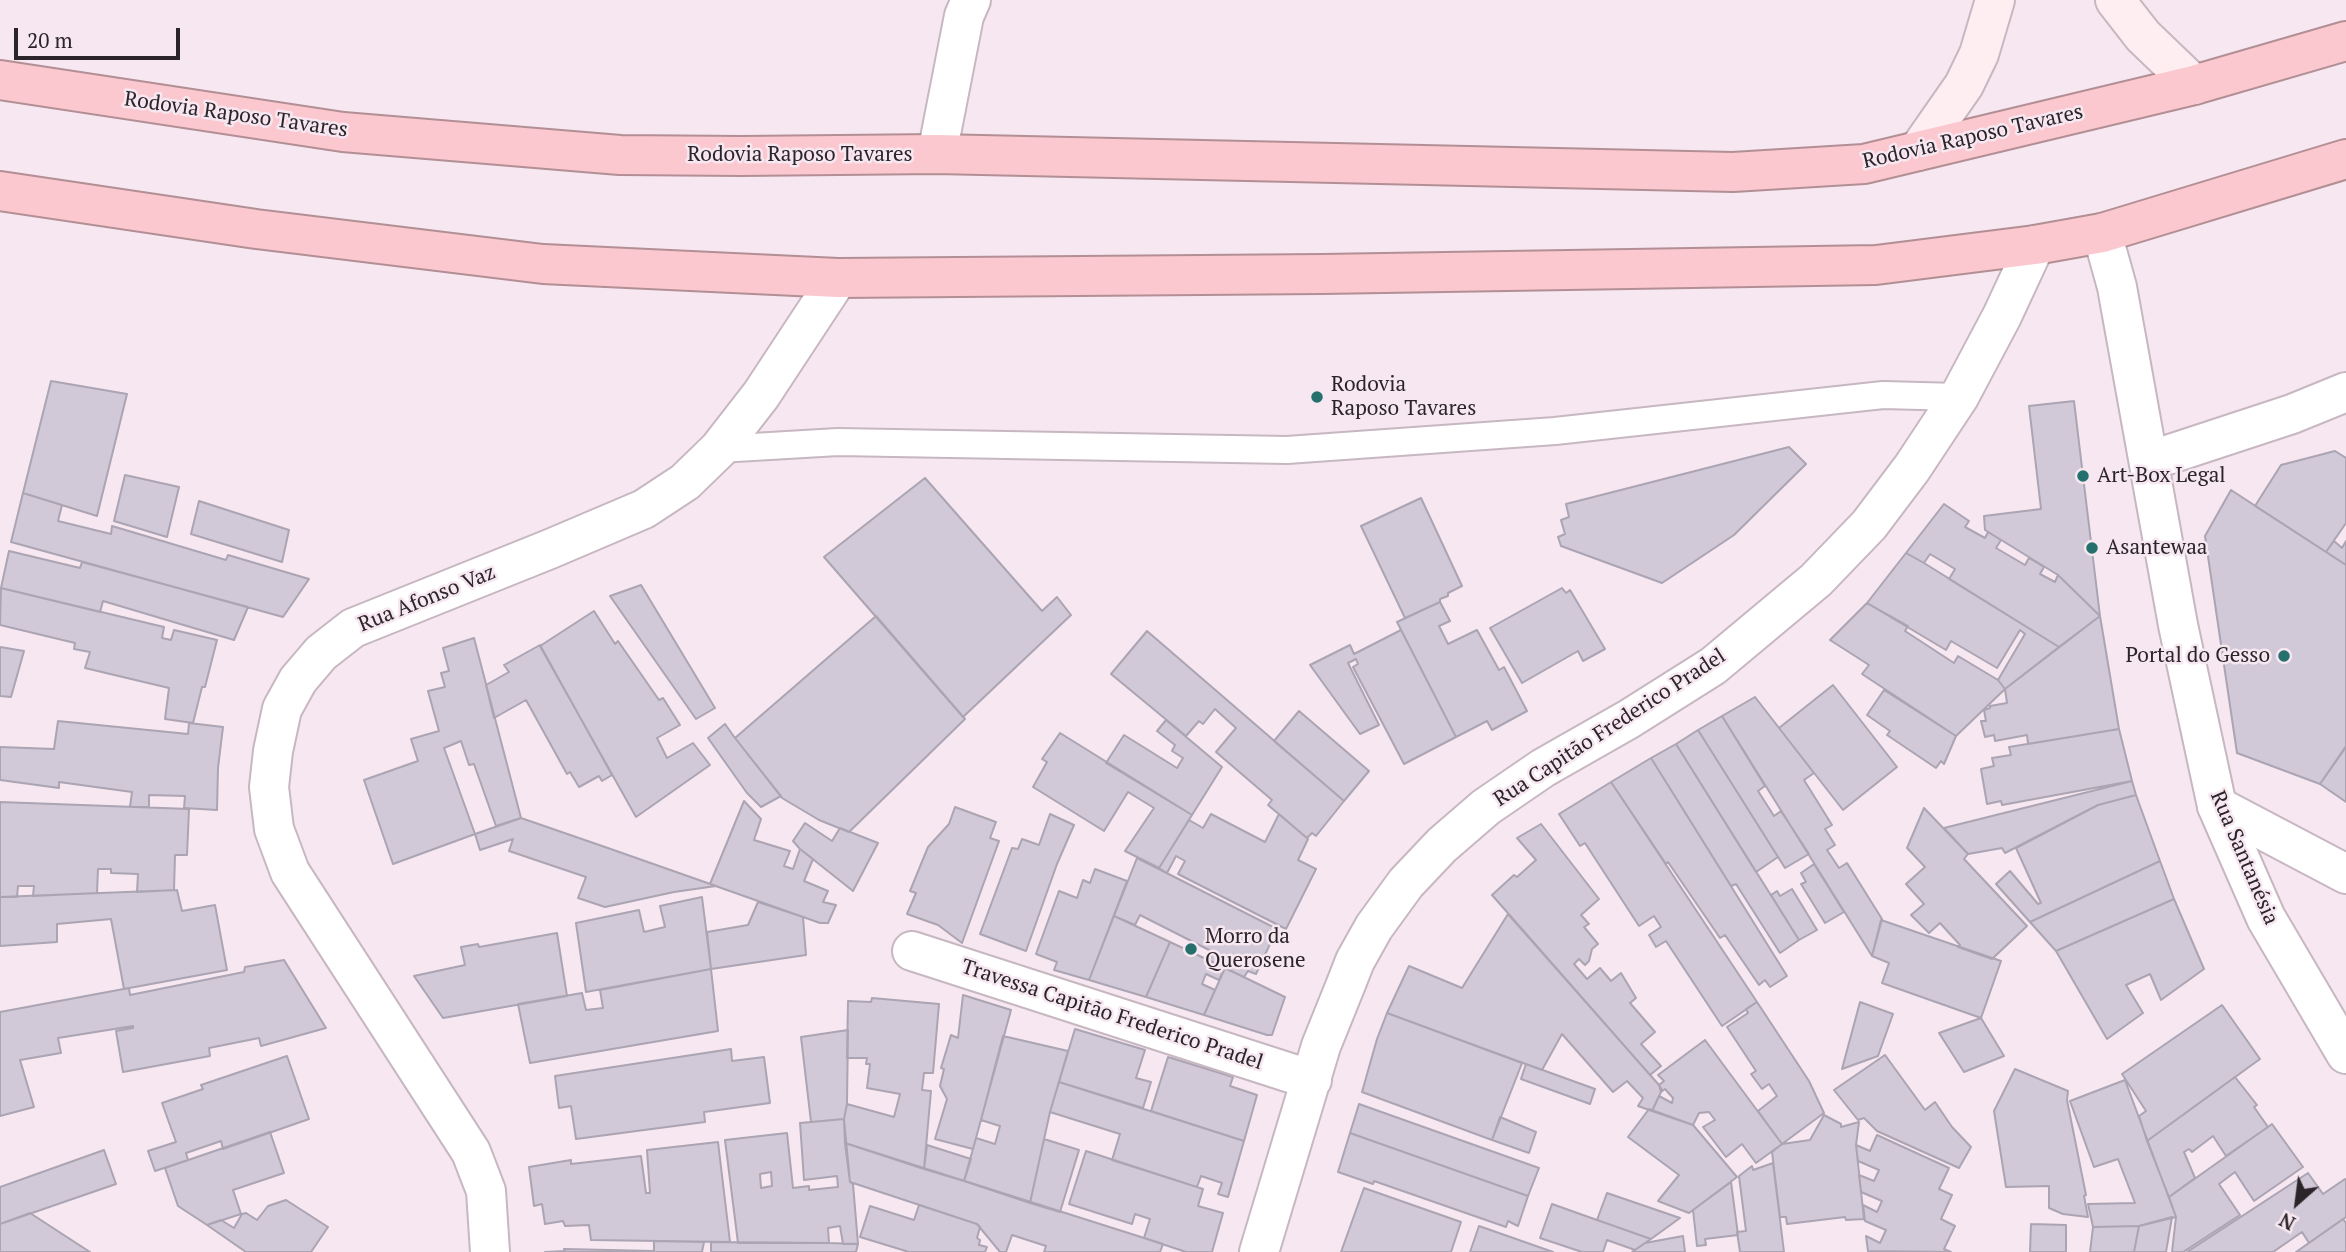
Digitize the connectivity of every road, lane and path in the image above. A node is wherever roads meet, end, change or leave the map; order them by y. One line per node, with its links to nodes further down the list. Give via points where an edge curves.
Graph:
1 (971, 0): 8 (street)
2 (1995, 0): 7 (main road, via 1964,85)
3 (2115, 0): 6 (main road, via 2143,36)
4 (2346, 41): 6 (highway, Rodovia Raposo Tavares)
5 (0, 80): 8 (highway, Rodovia Raposo Tavares, via 343,132 620,155)
6 (2194, 85): 7 (highway, Rodovia Raposo Tavares)
7 (1918, 151): 8 (highway, Rodovia Raposo Tavares, via 1864,164 1733,172)
8 (937, 154)
9 (2346, 159): 11 (highway)
10 (0, 191): 13 (highway, via 542,264)
11 (2102, 233): 12 (highway); 17 (street, Rua Santanésia, via 2117,287)
12 (2035, 245): 13 (highway, via 1876,265); 15 (street, Rua Capitão Frederico Pradel)
13 (838, 278): 16 (street, Rua Afonso Vaz, via 761,395)
14 (2346, 392): 17 (street)
15 (1959, 397): 16 (lane, via 1883,395 1555,431 1287,450 838,442); 22 (street, Rua Capitão Frederico Pradel, via 1869,524 1816,580 1713,666 1486,807 1417,869 1381,916 1355,961)
16 (719, 449): 23 (street, Rua Afonso Vaz, via 685,482 644,509 354,628 321,653 282,709 269,787 274,829 290,872 471,1152 486,1191)
17 (2150, 461): 18 (street, Rua Santanésia, via 2178,625)
18 (2217, 806): 19 (street); 21 (street, Rua Santanésia, via 2266,918)
19 (2346, 874)
20 (912, 951): 22 (street, Travessa Capitão Frederico Pradel)
21 (2346, 1054)
22 (1312, 1080): 24 (street, Rua Capitão Frederico Pradel)
23 (490, 1252)
24 (1259, 1252)

